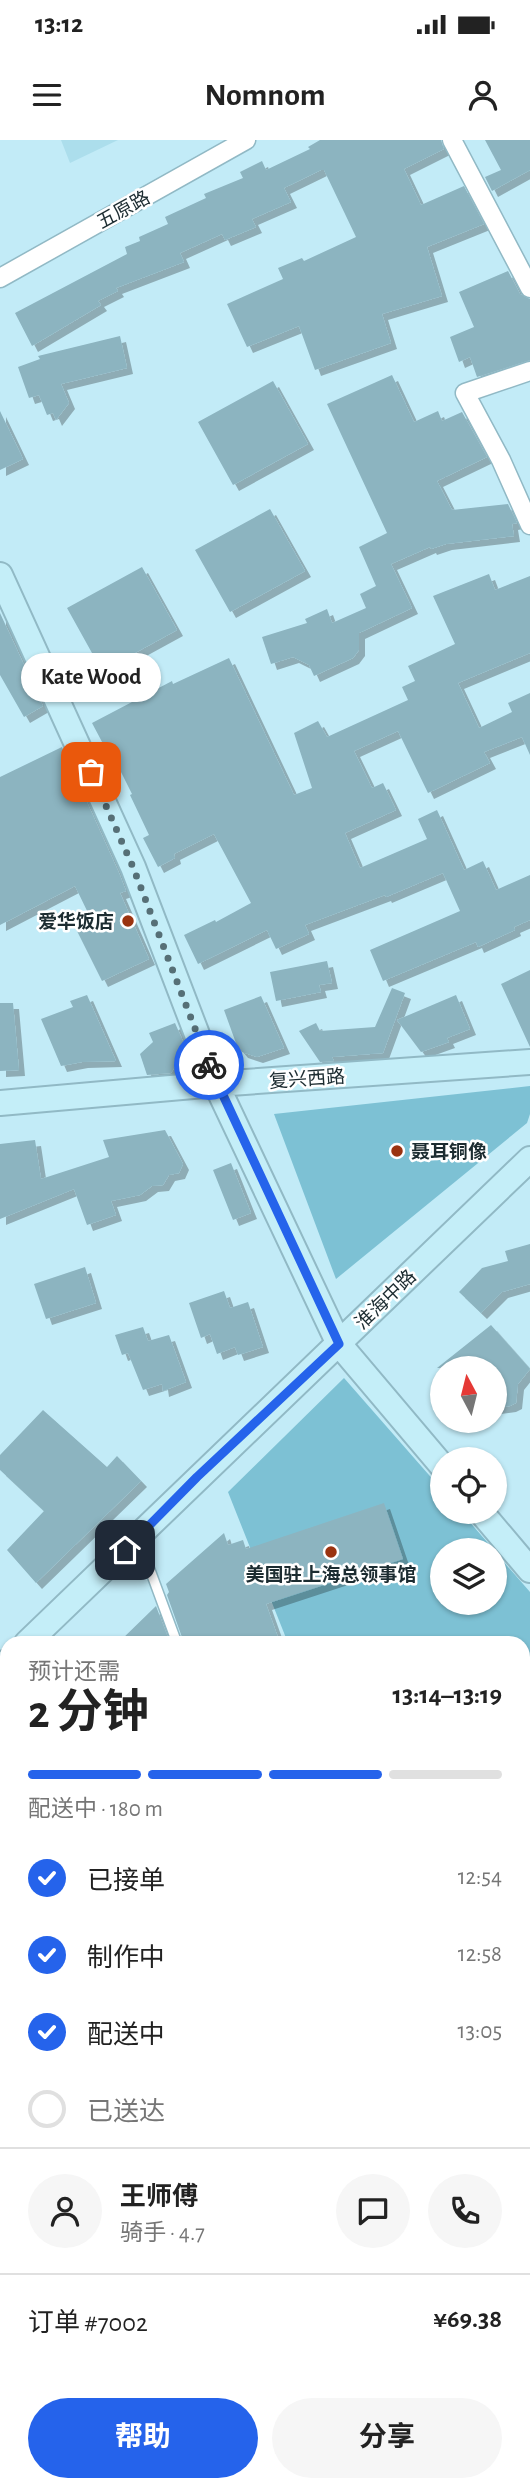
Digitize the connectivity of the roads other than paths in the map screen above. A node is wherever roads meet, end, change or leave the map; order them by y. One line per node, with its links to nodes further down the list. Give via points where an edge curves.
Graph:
1 (246, 140): 3 (street, 五原路)
2 (452, 140): 4 (street)
3 (0, 278)
4 (530, 288)
5 (530, 371): 6 (street, via 465,393)
6 (530, 525)
7 (0, 575): 9 (street, via 133,867)
8 (530, 1062): 9 (street, 复兴西路)
9 (216, 1084): 10 (street, 复兴西路); 12 (street)
10 (0, 1103)
11 (530, 1159): 12 (street, 淮海中路)
12 (339, 1344): 13 (street); 15 (street, 淮海中路)
13 (430, 1452)
14 (491, 1524): 16 (street)
15 (138, 1537): 17 (street, 淮海中路); 18 (lane)
16 (530, 1570)
17 (34, 1636)
18 (174, 1636)

